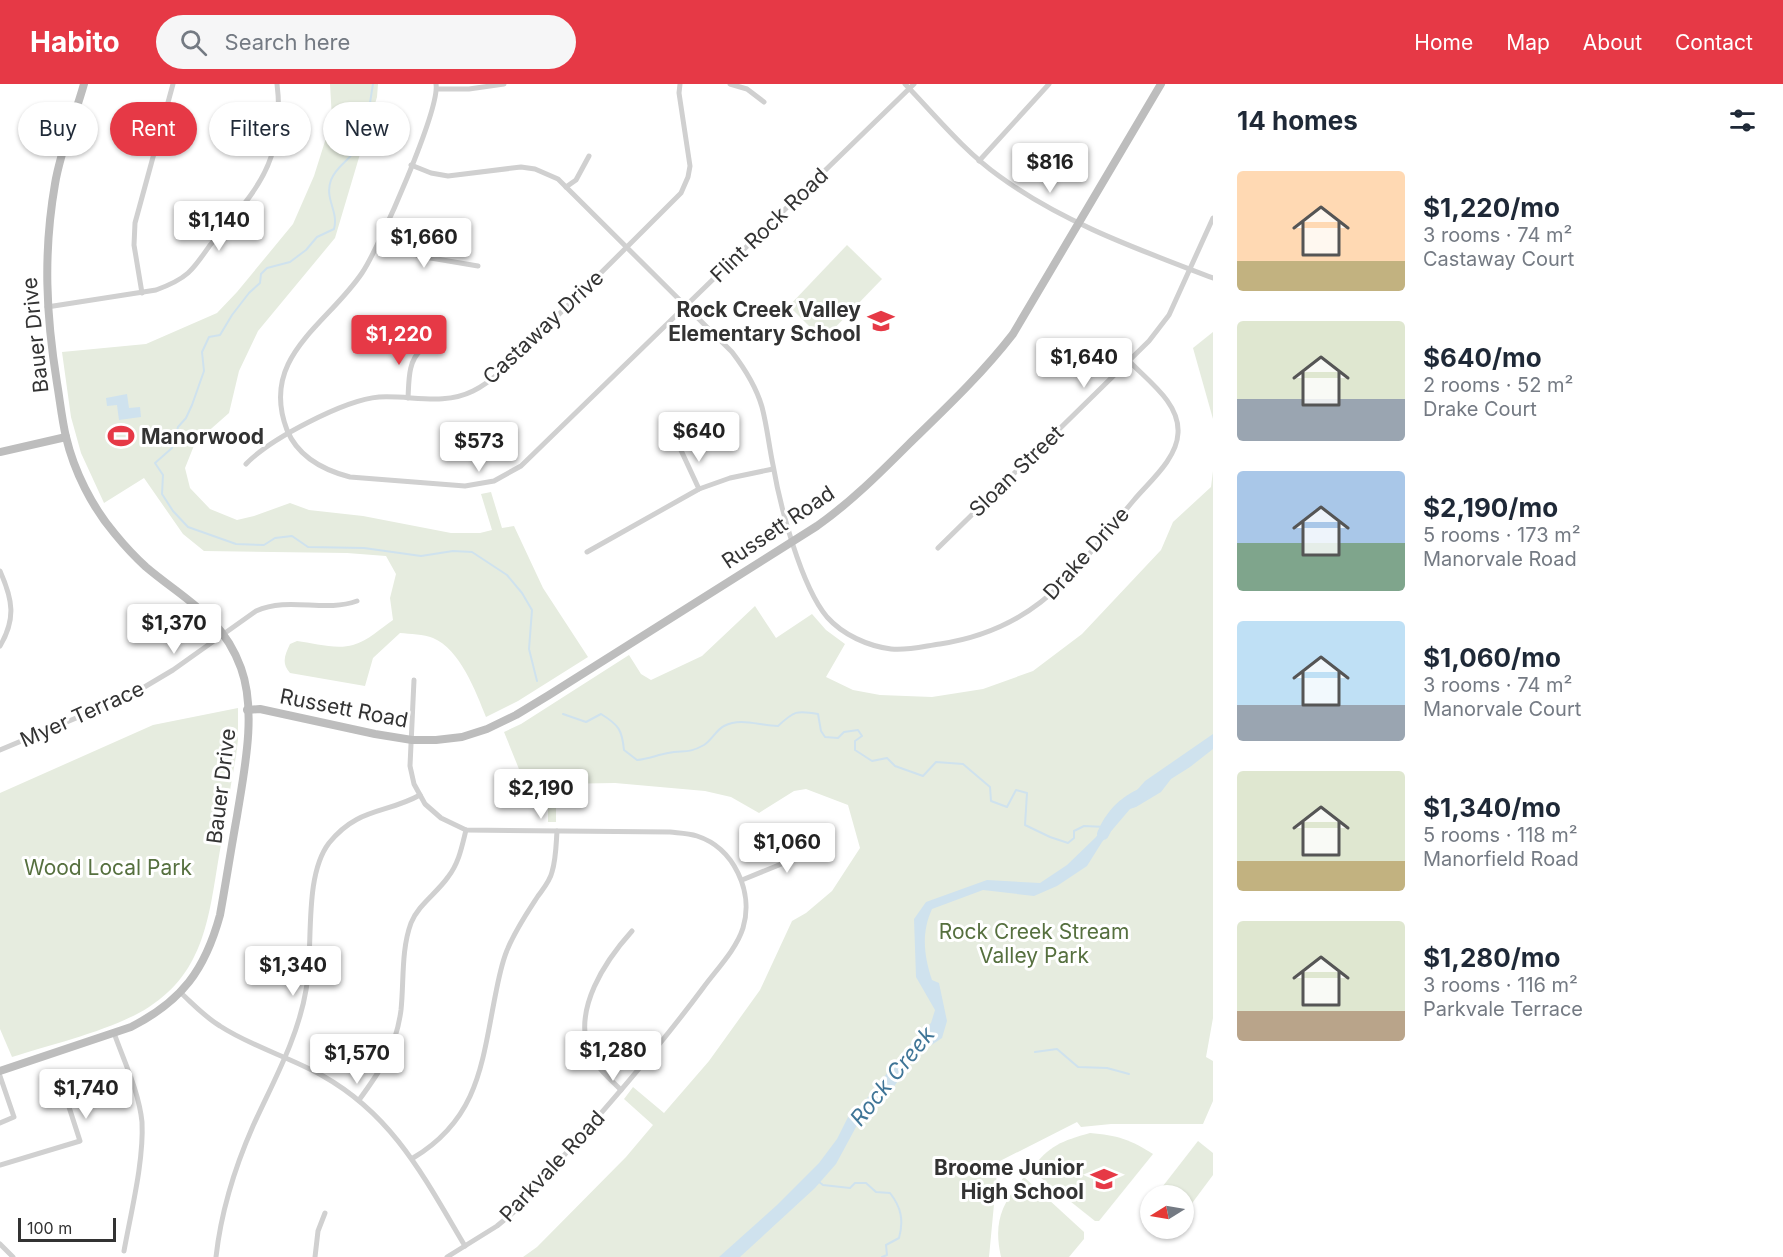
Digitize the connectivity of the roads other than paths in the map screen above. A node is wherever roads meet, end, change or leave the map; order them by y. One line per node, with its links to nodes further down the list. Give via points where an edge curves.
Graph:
1 (84, 84): 25 (street, Bauer Drive, via 55,181 47,235)
2 (173, 84): 23 (street, via 135,224 134,245)
3 (277, 84): 23 (street, via 275,139 264,174 253,191 188,272 156,291)
4 (504, 84): 10 (street, via 469,89)
5 (680, 84): 19 (street, Castaway Drive, via 688,177 681,193)
6 (730, 84): 11 (street, via 747,89)
7 (1049, 84): 13 (street)
8 (1161, 84): 17 (street, Russett Road)
9 (909, 86): 13 (street); 24 (street, Flint Rock Road)
10 (437, 87): 14 (street, Flint Rock Road, via 432,113)
11 (764, 102)
12 (589, 156): 15 (street, via 576,180)
13 (979, 161): 17 (street)
14 (411, 165): 15 (street, Drake Drive, via 448,176 521,167 558,179); 18 (street, Flint Rock Road)
15 (566, 187): 19 (street, Drake Drive)
16 (1213, 218): 21 (street, Sloan Street)
17 (1079, 223): 21 (street); 36 (street, Russett Road, via 1014,334 993,360 855,496)
18 (381, 239): 20 (street, via 419,256); 29 (street, Flint Rock Road, via 355,283 288,362 280,395 281,414)
19 (627, 247): 24 (street, Drake Drive); 28 (street, Castaway Drive, via 482,386 461,396)
20 (478, 266)
21 (1190, 269): 22 (street); 27 (street, Sloan Street, via 1168,315)
22 (1213, 278)
23 (142, 292): 25 (street)
24 (687, 305): 29 (street, Flint Rock Road, via 520,466 494,481 465,486 350,477 317,465); 34 (street, Drake Drive, via 732,351 749,376 762,406)
25 (47, 307): 30 (street, Bauer Drive)
26 (421, 350): 28 (street, via 412,362)
27 (1129, 362): 36 (street, Drake Drive, via 1176,414 1175,447 1067,579 1017,619 977,636 917,648 891,649 861,642 828,618 816,602); 37 (street, Sloan Street)
28 (408, 398): 29 (street, Castaway Drive, via 361,400)
29 (289, 434): 33 (street, Castaway Drive, via 266,446)
30 (66, 437): 32 (street); 41 (street, Bauer Drive, via 85,487 114,533 145,566 207,614)
31 (679, 446): 35 (street)
32 (0, 452)
33 (246, 464)
34 (773, 469): 35 (street); 36 (street, Drake Drive)
35 (699, 489): 38 (street)
36 (792, 542): 45 (street, Russett Road, via 516,715 462,737)
37 (938, 548)
38 (587, 552)
39 (0, 572): 42 (street, via 10,595 12,613)
40 (357, 601): 41 (street, Myer Terrace, via 333,607 269,605)
41 (223, 634): 44 (street, Bauer Drive, via 241,668); 46 (street, Myer Terrace, via 131,695)
42 (0, 646)
43 (414, 680): 45 (street)
44 (247, 710): 45 (street, Russett Road, via 260,709); 53 (street, Bauer Drive, via 245,770 220,915 206,958)
45 (412, 740): 47 (street, via 410,766)
46 (0, 750)
47 (420, 795): 48 (street, via 441,818); 55 (street, via 346,825 320,859 314,880 306,991)
48 (466, 830): 49 (street); 58 (street, via 454,868 411,922 395,1037 381,1070)
49 (556, 831): 51 (street, via 696,835 724,854); 61 (street, via 552,875 507,949 471,1095 448,1131)
50 (812, 842): 51 (street, via 796,858)
51 (742, 880): 57 (street, Parkvale Road, via 746,913 738,941)
52 (633, 931): 57 (street, via 604,968 585,1013 585,1036 590,1051 600,1070)
53 (181, 993): 54 (street, Bauer Drive, via 150,1018); 55 (street, via 221,1027)
54 (114, 1033): 56 (street, Bauer Drive); 66 (street, via 142,1121 142,1143)
55 (284, 1058): 58 (street, via 323,1076); 68 (street, via 238,1165)
56 (0, 1074): 60 (street, Bauer Drive, via 14,1117)
57 (621, 1090): 65 (street, Parkvale Road, via 515,1211)
58 (359, 1100): 61 (street)
59 (69, 1107): 62 (street, via 80,1141)
60 (0, 1123)
61 (412, 1158): 65 (street)
62 (0, 1165)
63 (325, 1213): 69 (street)
64 (0, 1244): 67 (street)
65 (465, 1246): 70 (street, Parkvale Road)
66 (124, 1251)
67 (13, 1257)
68 (216, 1257)
69 (315, 1257)
70 (447, 1257)

